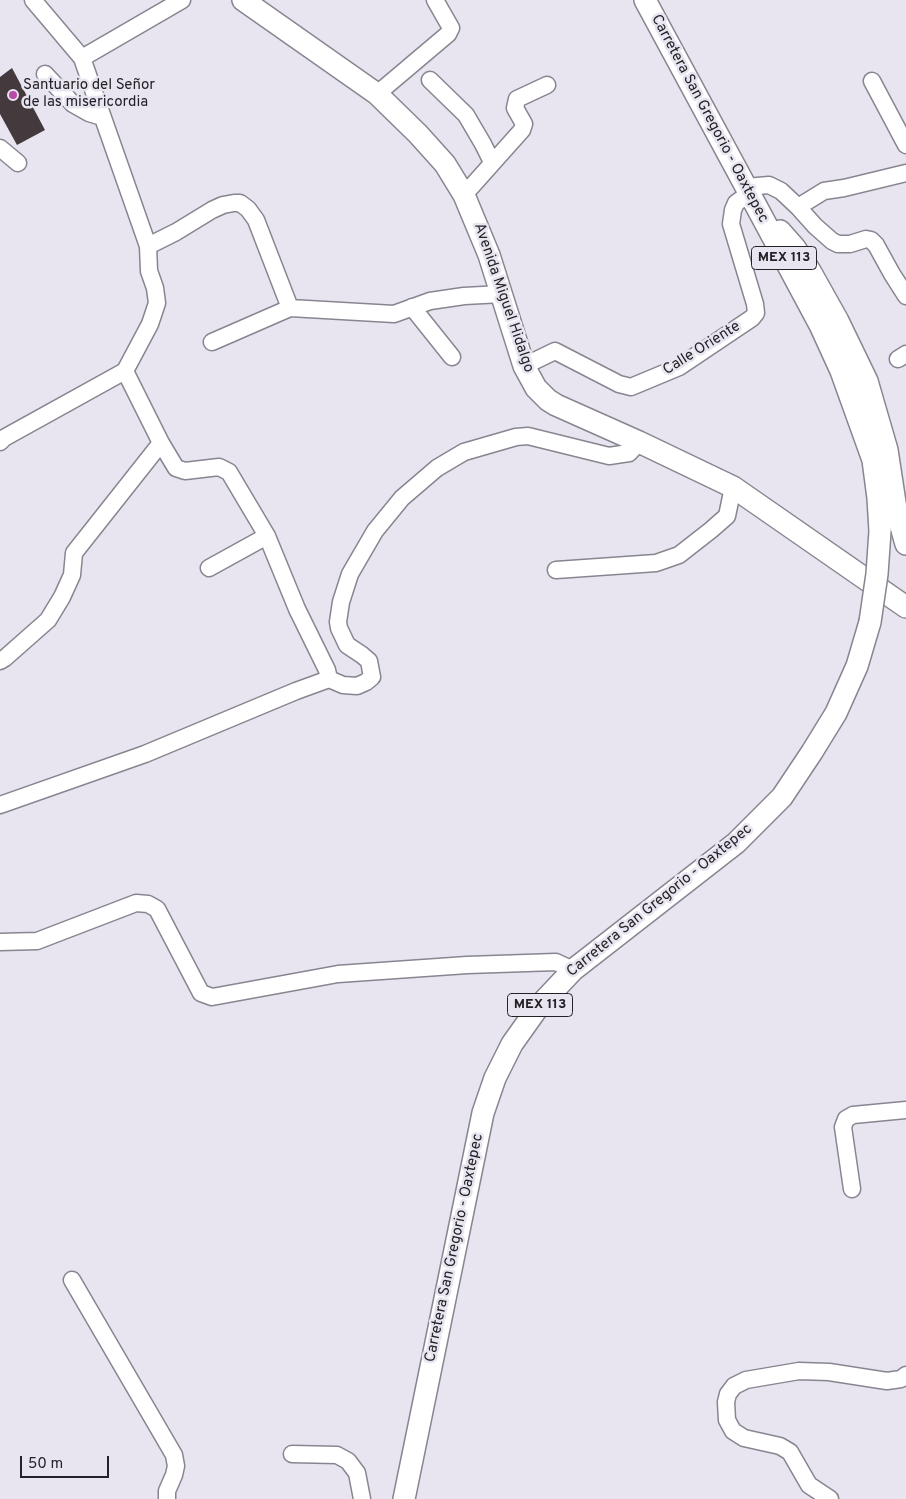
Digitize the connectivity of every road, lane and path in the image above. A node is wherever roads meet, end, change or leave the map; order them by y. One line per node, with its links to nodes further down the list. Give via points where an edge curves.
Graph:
1 (33, 0): 6 (street)
2 (182, 0): 6 (street)
3 (243, 0): 11 (main road, Avenida Miguel Hidalgo)
4 (435, 0): 11 (street, via 451,28 448,34)
5 (645, 0): 19 (main road, Carretera San Gregorio - Oaxtepec / MEX 113)
6 (82, 58): 12 (street)
7 (45, 74): 12 (street, via 73,104)
8 (430, 80): 15 (street, via 466,116)
9 (872, 81): 13 (street)
10 (547, 85): 15 (street, via 517,99 516,108 524,124 522,130)
11 (377, 94): 18 (main road, Avenida Miguel Hidalgo, via 445,164)
12 (102, 117): 21 (street)
13 (906, 145)
14 (0, 148): 16 (street)
15 (492, 162): 18 (street)
16 (18, 163)
17 (906, 173): 20 (street, via 824,191)
18 (464, 195): 22 (main road, Avenida Miguel Hidalgo, via 490,254)
19 (750, 195): 20 (street, via 768,185 781,191); 28 (street, Calle Oriente, via 736,203 731,224 755,304 756,313 752,318 679,367 631,388 555,351); 35 (main road, via 795,248 857,357 882,427 896,509); 43 (main road, Carretera San Gregorio - Oaxtepec / MEX 113, bridge, via 820,325 841,371 873,460 880,531 870,622 857,666 836,713 782,797 736,843)
20 (798, 207): 23 (street, via 838,244 871,240)
21 (148, 246): 25 (street, via 212,210 240,203 256,220); 29 (street, via 149,271 157,303 150,324)
22 (502, 294): 24 (street, via 464,296); 28 (main road, Avenida Miguel Hidalgo)
23 (906, 296)
24 (412, 307): 25 (street, via 394,314); 27 (street)
25 (290, 308): 26 (street)
26 (212, 342)
27 (452, 357)
28 (524, 366): 31 (main road, Avenida Miguel Hidalgo, via 536,388 548,400)
29 (125, 371): 30 (street); 32 (street)
30 (0, 442)
31 (639, 442): 33 (main road, Avenida Miguel Hidalgo); 40 (street, via 629,453 609,456 528,436 516,436 464,452 423,478 375,531 350,574 341,602 339,628 348,645 369,661 372,677 357,686)
32 (161, 443): 34 (street, via 176,468 185,471 219,467 229,472); 39 (street, via 81,542 74,553 72,576 48,620)
33 (733, 487): 37 (street, via 727,516 679,555 656,563); 38 (main road, Avenida Miguel Hidalgo)
34 (267, 536): 36 (street); 40 (street)
35 (906, 544)
36 (209, 568)
37 (556, 570)
38 (906, 607)
39 (0, 661)
40 (329, 679): 41 (street, via 145,754)
41 (0, 805)
42 (0, 942): 43 (street, via 37,941 136,903 157,909 200,993 212,997 338,974 556,962)
43 (572, 970): 51 (main road, Carretera San Gregorio - Oaxtepec / MEX 113, via 539,1006 512,1044 483,1113)
44 (906, 1110): 45 (street, via 853,1115 846,1119 843,1127)
45 (852, 1189)
46 (72, 1280): 49 (street, via 174,1454 176,1466)
47 (906, 1375): 52 (street, via 886,1381 799,1371 746,1380 734,1386 728,1394 727,1420 733,1431 744,1438 780,1446 790,1452 809,1485)
48 (292, 1454): 50 (street, via 337,1455 348,1461 357,1473)
49 (167, 1499)
50 (362, 1499)
51 (404, 1499)
52 (830, 1499)

